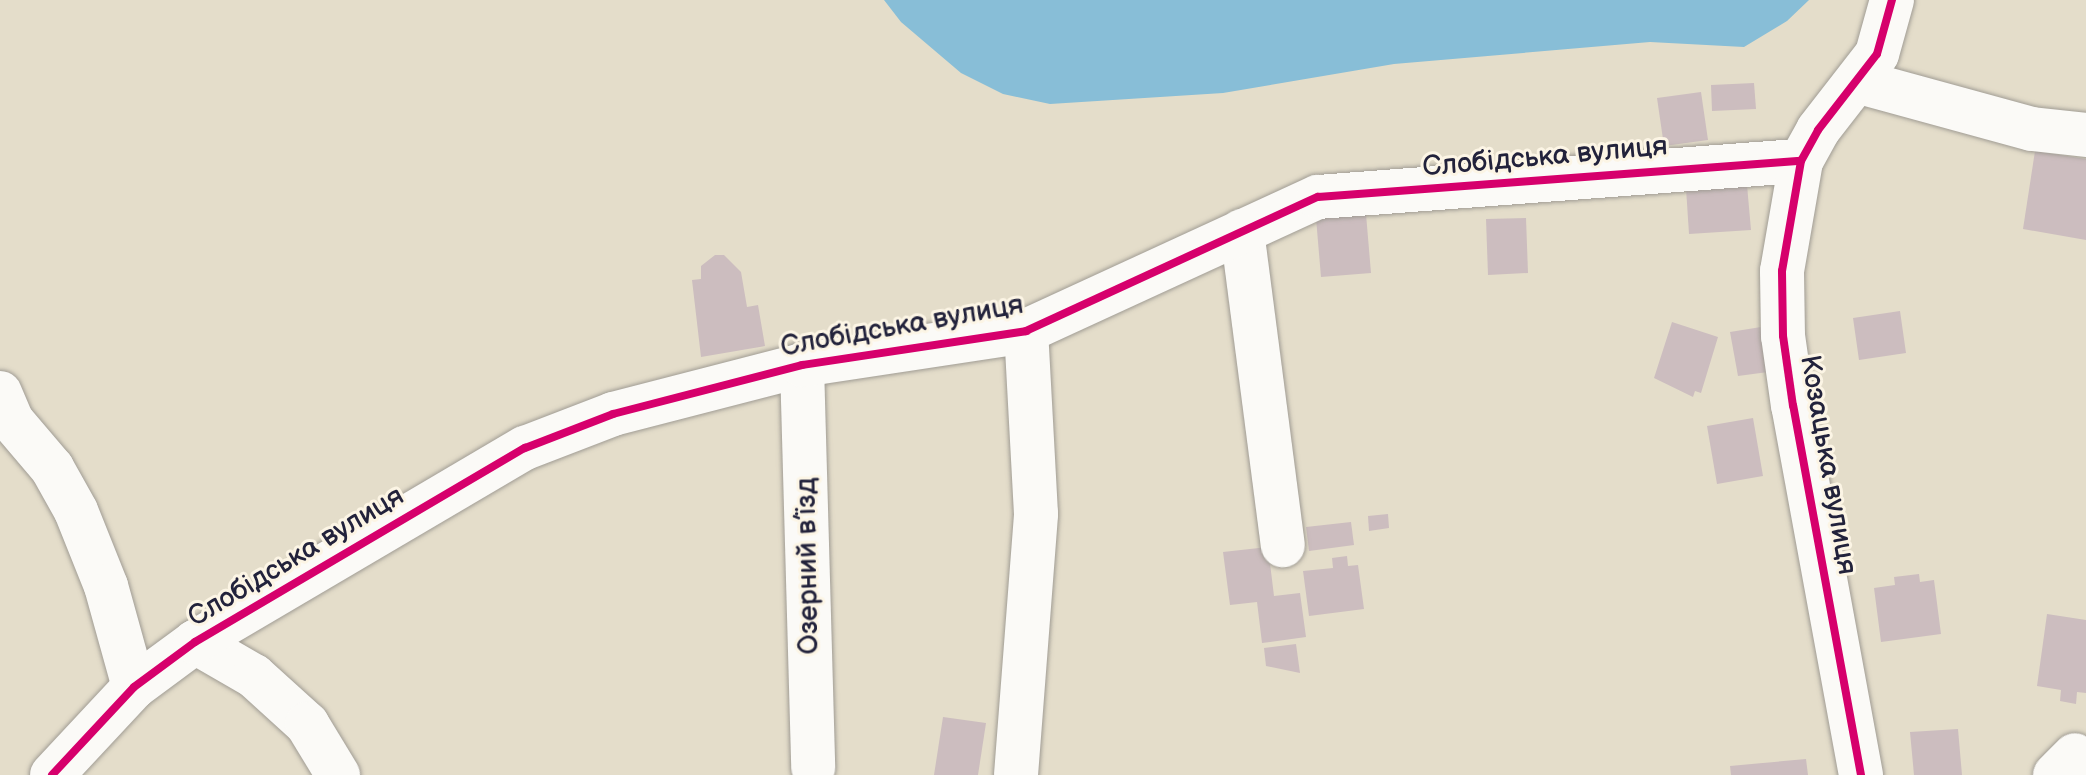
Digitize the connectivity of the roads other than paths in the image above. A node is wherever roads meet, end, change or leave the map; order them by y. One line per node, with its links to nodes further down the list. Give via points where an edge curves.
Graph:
1 (1892, 0): 2 (street, Козацька вулиця, via 1877,54)
2 (1860, 82): 3 (street, via 2017,126); 4 (street, Козацька вулиця, via 1818,130)
3 (2086, 135)
4 (1801, 161): 5 (street, Слобідська вулиця, via 1318,197); 16 (street, Козацька вулиця, via 1786,225 1783,336)
5 (1242, 231): 6 (street, Слобідська вулиця); 9 (street)
6 (1026, 331): 7 (street, Слобідська вулиця); 15 (street, via 1036,514)
7 (802, 365): 10 (street, Слобідська вулиця, via 613,414 525,448); 12 (street, Озерний в’їзд)
8 (0, 393): 11 (street, via 12,421 52,468 76,511 106,586)
9 (1283, 545)
10 (195, 642): 11 (street, Слобідська вулиця); 14 (street, via 254,676 307,724)
11 (134, 687): 13 (street, Слобідська вулиця)
12 (813, 768)
13 (52, 775)
14 (338, 775)
15 (1016, 775)
16 (1861, 775)

